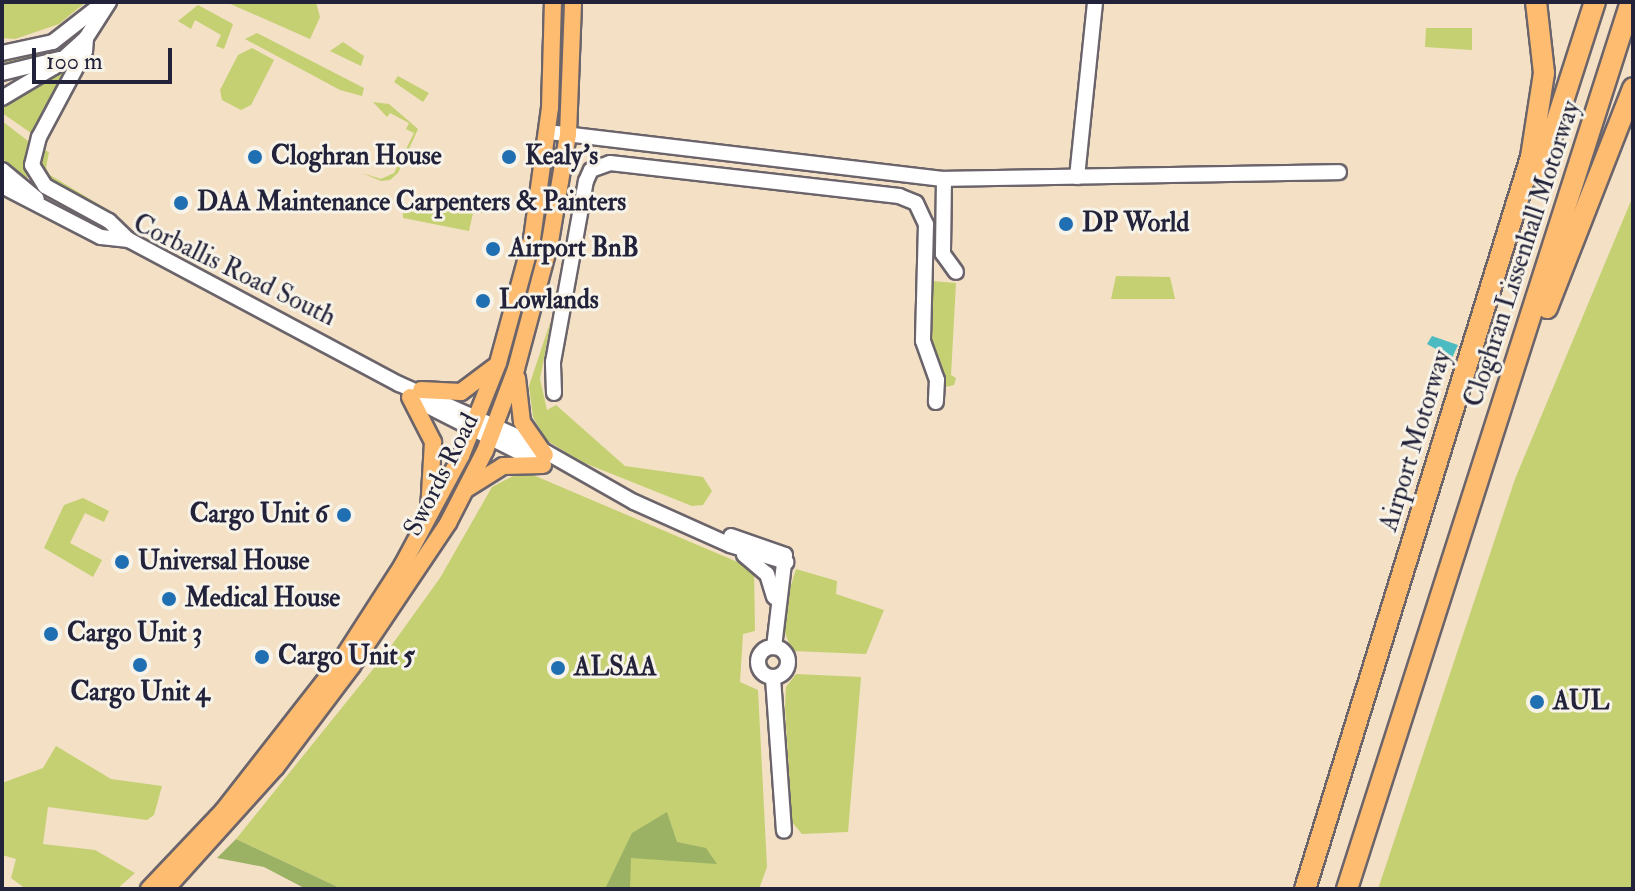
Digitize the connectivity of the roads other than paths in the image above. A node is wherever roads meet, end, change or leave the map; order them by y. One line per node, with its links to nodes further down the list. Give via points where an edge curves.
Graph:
1 (553, 2): 14 (main road, Swords Road)
2 (573, 2): 15 (main road, Swords Road)
3 (1095, 2): 18 (street)
4 (1536, 2): 38 (highway, Airport Motorway, via 1544,73 1531,157 1416,525)
5 (1595, 2): 38 (highway, Cloghran Lissenhall Motorway)
6 (1631, 2): 34 (highway, Cloghran Lissenhall Motorway)
7 (102, 5): 8 (street); 9 (street, via 53,42)
8 (86, 38): 10 (street); 22 (street, via 85,51 39,137 32,165 45,186 109,221)
9 (2, 53)
10 (64, 58): 11 (street); 13 (street, via 35,82)
11 (2, 73)
12 (1633, 88): 34 (highway)
13 (2, 98)
14 (548, 132): 15 (street); 24 (main road, Swords Road, via 526,266)
15 (568, 134): 19 (street); 25 (main road, Swords Road, via 550,242)
16 (2, 170): 21 (street)
17 (1339, 172): 18 (street)
18 (1077, 177): 19 (street)
19 (944, 179): 23 (street, via 943,254)
20 (2, 186): 21 (street, Corballis Road South)
21 (45, 209): 22 (street, Corballis Road South, via 101,237)
22 (129, 240): 26 (street, Corballis Road South)
23 (956, 272)
24 (498, 363): 26 (main road, via 469,389); 29 (main road, Swords Road)
25 (516, 369): 30 (main road, Swords Road); 31 (main road, via 522,422)
26 (410, 390): 29 (street, Corballis Road South); 33 (main road, via 433,442)
27 (554, 393): 28 (street, via 553,362 586,181 591,170 610,163 899,196 916,203 926,224 923,341 937,380)
28 (936, 402)
29 (474, 425): 30 (street, Corballis Road South); 33 (main road, Swords Road)
30 (492, 433): 31 (street, Corballis Road South); 32 (main road, Swords Road)
31 (544, 460): 32 (main road, via 503,466); 35 (street, Corballis Road South)
32 (467, 489): 44 (main road, Swords Road, via 318,714)
33 (428, 521): 43 (main road, Swords Road, via 370,618 307,707 223,811)
34 (1465, 522): 46 (highway)
35 (710, 533): 36 (street); 37 (street, via 778,548)
36 (730, 545): 37 (street); 39 (street, via 767,574)
37 (786, 562): 39 (street)
38 (1400, 593): 45 (highway, Airport Motorway)
39 (775, 606): 40 (street)
40 (774, 647): 41 (street, via 788,661 786,671); 41 (street, via 761,652 757,662 764,675)
41 (773, 678): 42 (street)
42 (784, 831)
43 (149, 889)
44 (166, 889)
45 (1305, 889)
46 (1347, 889)

